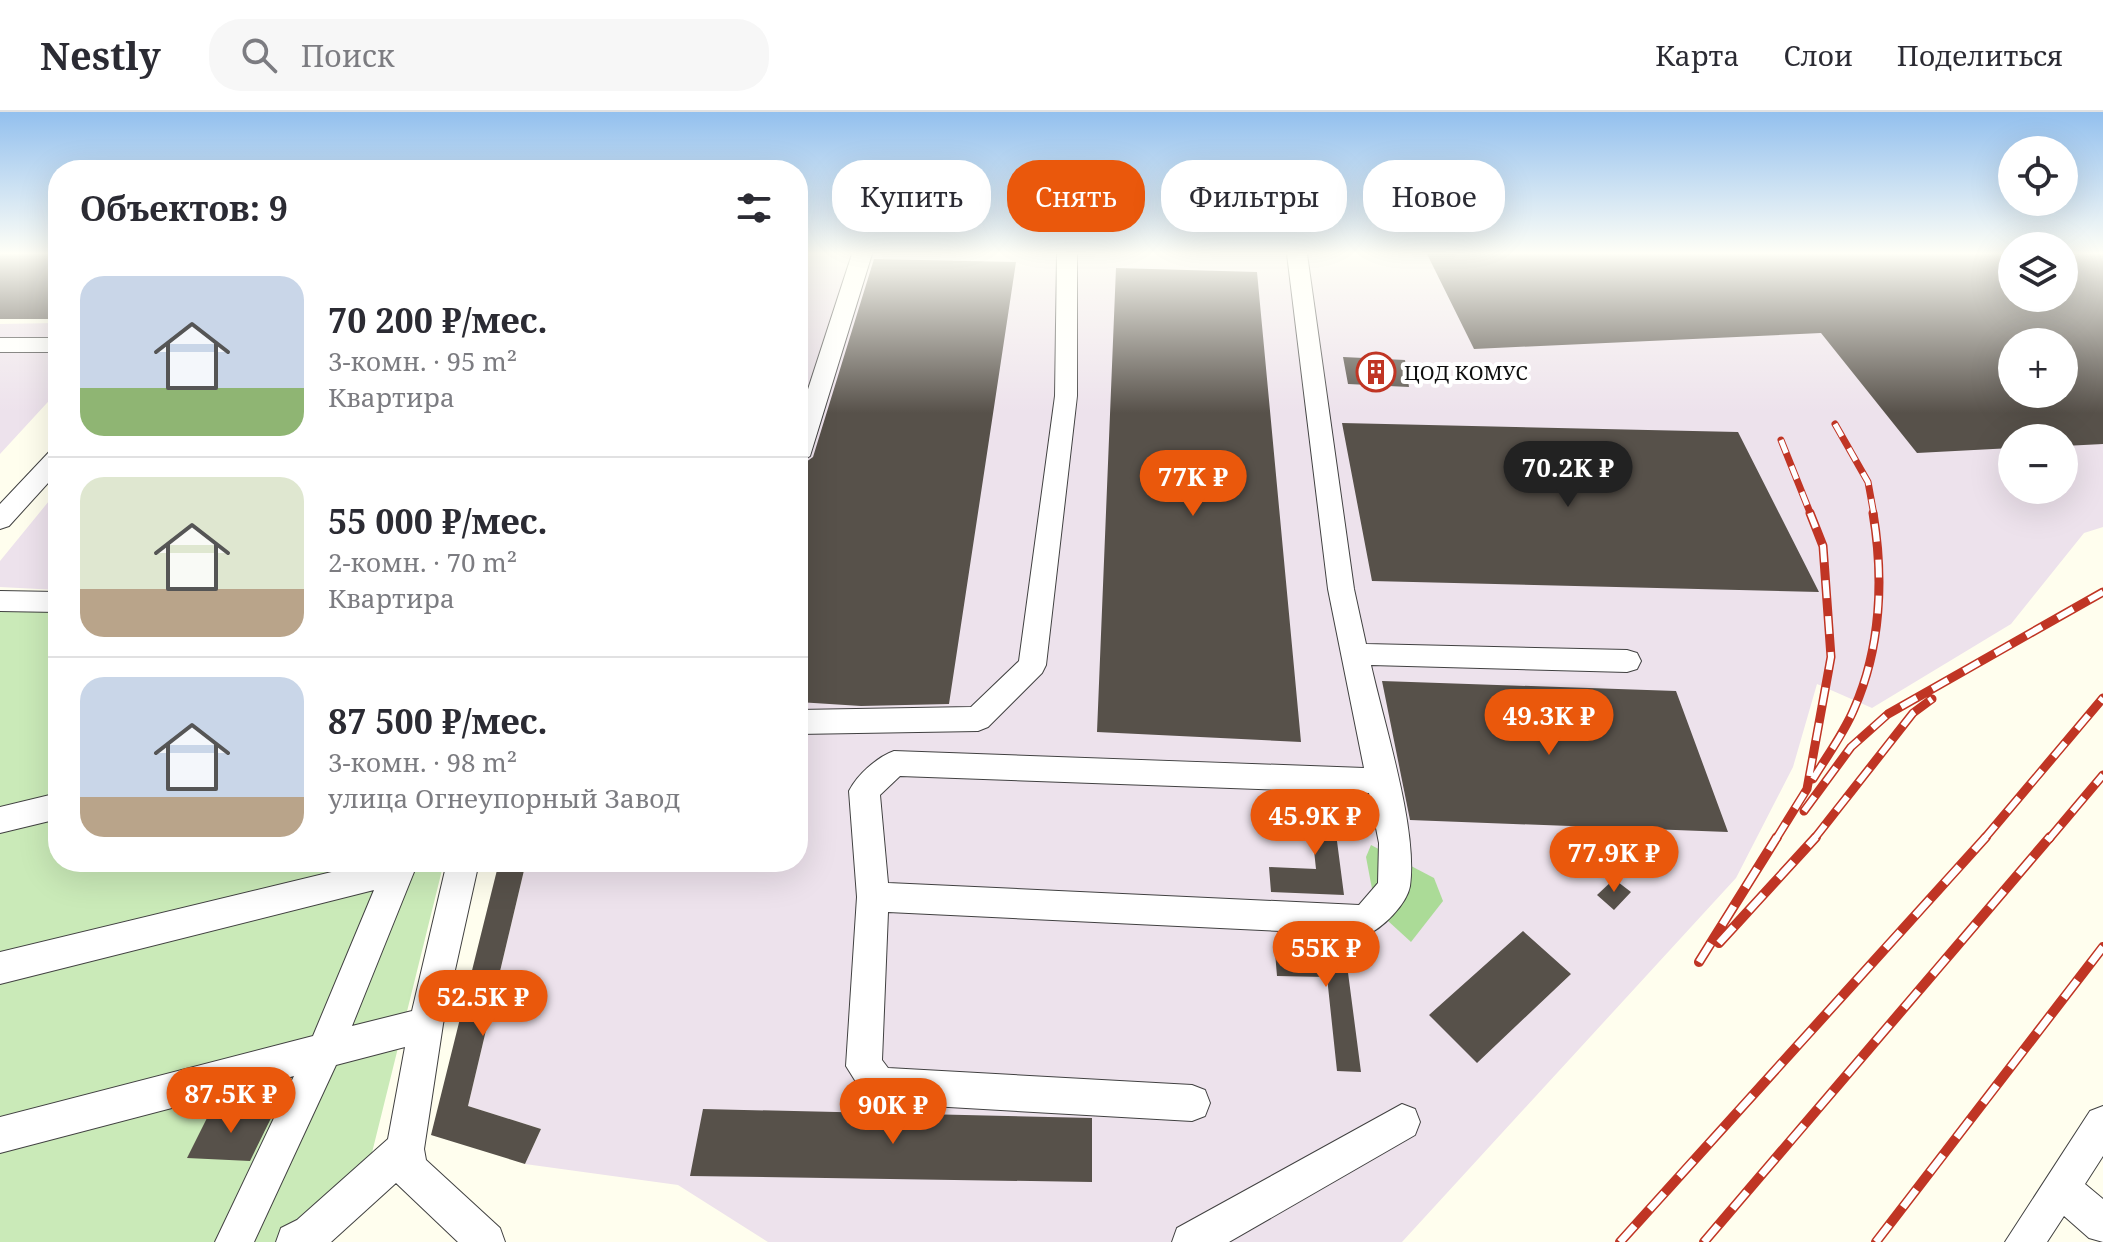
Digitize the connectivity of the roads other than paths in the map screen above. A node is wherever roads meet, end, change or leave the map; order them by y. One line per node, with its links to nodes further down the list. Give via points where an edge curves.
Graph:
1 (845, 307): 6 (street)
2 (1067, 307): 13 (street, via 1066,396 1032,665 978,719)
3 (1304, 307): 11 (street, via 1341,589)
4 (0, 345): 5 (street)
5 (48, 345)
6 (808, 424)
7 (48, 468): 8 (street)
8 (0, 520)
9 (0, 601): 10 (street)
10 (48, 602)
11 (1355, 654): 12 (street); 14 (street)
12 (1627, 661)
13 (808, 722)
14 (1382, 781): 20 (street, via 894,763 864,791); 20 (street, via 1395,843 1394,888 1366,920)
15 (48, 808): 16 (street)
16 (0, 820)
17 (376, 872): 21 (street)
18 (398, 872): 23 (street)
19 (461, 872): 22 (street)
20 (873, 897): 24 (street, via 864,1066 879,1085)
21 (0, 968)
22 (426, 1024): 23 (street); 28 (street)
23 (325, 1049): 27 (street); 31 (street)
24 (1192, 1103)
25 (1402, 1122): 34 (street)
26 (2103, 1124): 29 (street)
27 (0, 1135)
28 (405, 1149): 32 (street, via 311,1234); 33 (street, via 409,1170)
29 (2060, 1188): 30 (street); 35 (street)
30 (2103, 1224)
31 (234, 1242)
32 (295, 1242)
33 (486, 1242)
34 (1191, 1242)
35 (2024, 1242)

